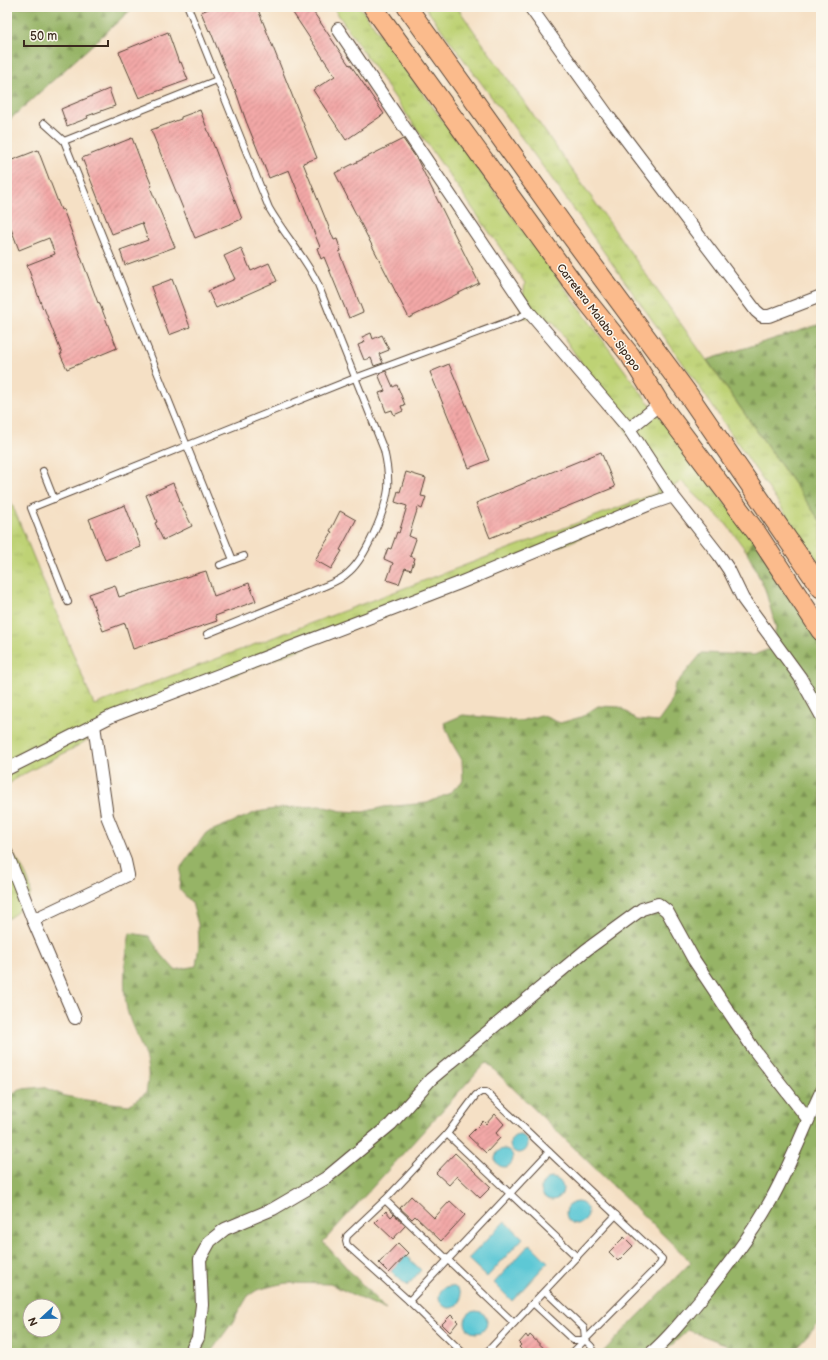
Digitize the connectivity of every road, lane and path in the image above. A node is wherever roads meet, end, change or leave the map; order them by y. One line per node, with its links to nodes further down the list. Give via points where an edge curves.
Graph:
1 (188, 7): 6 (lane)
2 (373, 7): 12 (highway, Carretera Malabo - Sipopo, via 578,290 630,355)
3 (407, 7): 21 (highway, via 685,390)
4 (530, 7): 9 (street, via 609,117 756,311 762,316 770,316)
5 (338, 29): 10 (street)
6 (217, 80): 8 (lane); 11 (lane, via 269,208 317,282)
7 (44, 123): 8 (lane)
8 (64, 141): 14 (lane)
9 (821, 296)
10 (529, 312): 11 (lane); 13 (street)
11 (355, 378): 14 (lane); 24 (lane, via 384,450 388,475 388,490 384,504 365,552 357,564 336,581)
12 (660, 404): 13 (street); 23 (highway, Carretera Malabo - Sipopo, via 756,532)
13 (629, 430): 16 (street)
14 (187, 446): 17 (lane); 19 (lane)
15 (44, 471): 17 (lane)
16 (673, 496): 25 (street, via 719,555 743,599 800,677); 26 (street, via 457,584)
17 (54, 499): 22 (lane, via 31,508)
18 (244, 556): 19 (lane)
19 (233, 560): 20 (lane)
20 (220, 565)
21 (821, 588)
22 (68, 602)
23 (821, 631)
24 (207, 634)
25 (821, 714)
26 (94, 725): 27 (street); 29 (street, via 107,816 128,875)
27 (7, 769)
28 (7, 854): 29 (street)
29 (33, 920): 30 (street)
30 (75, 1018)
31 (821, 1092): 32 (street)
32 (808, 1119): 45 (street, via 755,1051 694,960 667,911 658,904 642,909 586,950 431,1079 391,1124 326,1178 274,1209 225,1228 210,1241 200,1259 202,1305 198,1338); 50 (street, via 771,1199 748,1238 721,1275)
33 (447, 1134): 34 (lane, via 476,1095 486,1092); 35 (lane); 36 (lane)
34 (549, 1152): 35 (lane); 37 (lane)
35 (510, 1194): 38 (lane); 39 (lane)
36 (385, 1200): 39 (lane); 41 (lane, via 347,1236 346,1241 347,1245)
37 (616, 1215): 38 (lane); 44 (lane, via 662,1259)
38 (577, 1257): 40 (lane)
39 (448, 1260): 41 (lane); 43 (lane)
40 (545, 1291): 42 (lane); 44 (lane, via 584,1328)
41 (409, 1301): 46 (lane)
42 (534, 1303): 43 (lane); 44 (lane, via 573,1340)
43 (514, 1323): 47 (lane)
44 (585, 1340): 48 (lane); 49 (lane)
45 (190, 1353)
46 (463, 1353)
47 (486, 1353)
48 (572, 1353)
49 (595, 1353)
50 (652, 1353)

